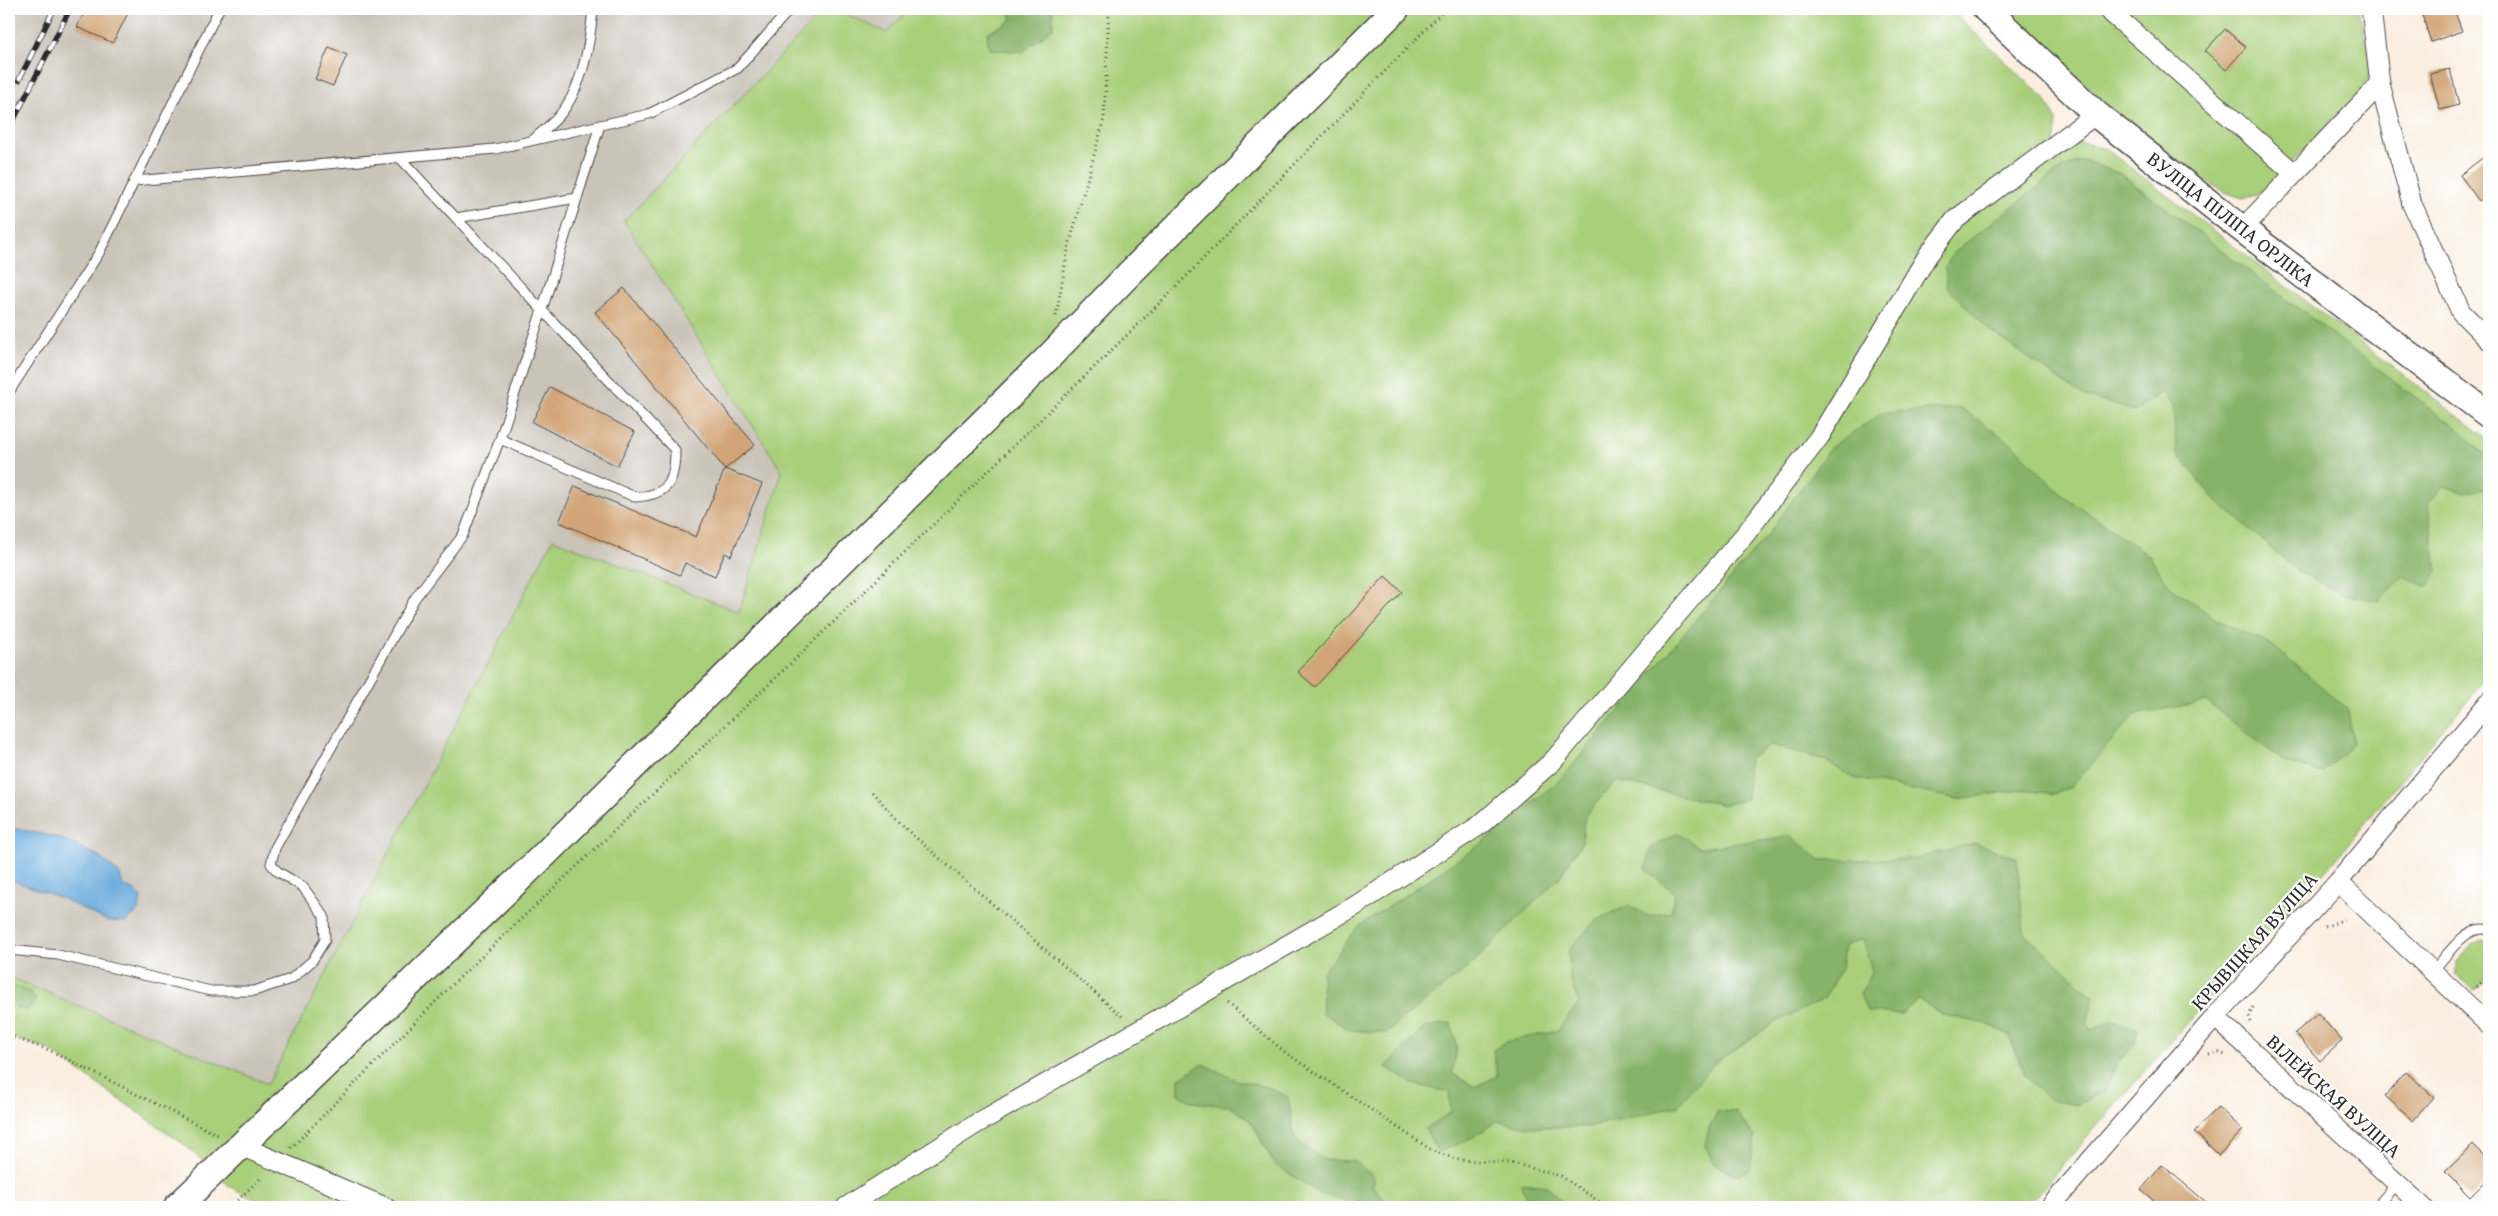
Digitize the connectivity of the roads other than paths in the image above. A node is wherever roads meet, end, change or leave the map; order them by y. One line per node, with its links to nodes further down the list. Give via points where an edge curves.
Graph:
1 (219, 9): 14 (lane)
2 (593, 9): 11 (lane, via 591,36 577,84 560,116)
3 (790, 9): 10 (lane, via 738,68 649,114)
4 (1396, 9): 30 (street, via 544,855)
5 (1986, 9): 9 (street, ВУЛІЦА ПІЛІПА ОРЛІКА)
6 (2107, 9): 13 (street)
7 (2370, 10): 8 (street)
8 (2380, 84): 13 (street); 19 (street, via 2412,204 2461,312)
9 (2096, 114): 17 (street, ВУЛІЦА ПІЛІПА ОРЛІКА); 34 (street, via 1955,220 1928,255 1820,436 1747,532 1553,761 1480,825 1355,906 976,1124)
10 (600, 125): 11 (lane); 15 (lane)
11 (532, 140): 12 (lane, via 495,149)
12 (400, 158): 14 (lane); 16 (lane)
13 (2294, 173): 17 (street)
14 (134, 181): 20 (lane, via 98,253)
15 (577, 198): 16 (lane); 18 (lane)
16 (456, 218): 18 (lane)
17 (2242, 229): 21 (street, ВУЛІЦА ПІЛІПА ОРЛІКА)
18 (542, 310): 22 (lane); 22 (lane, via 676,450 675,467 668,486 654,496 635,497)
19 (2489, 340)
20 (9, 392)
21 (2489, 415)
22 (500, 439): 26 (lane, via 463,535 415,598 275,848 271,864 303,887 324,916 325,940 312,961 292,979 254,991 211,991 58,955)
23 (2489, 702): 24 (street, КРЫВІЦКАЯ ВУЛІЦА)
24 (2338, 882): 27 (street); 28 (street, КРЫВІЦКАЯ ВУЛІЦА)
25 (2489, 930): 27 (lane, via 2482,928 2468,932)
26 (9, 950)
27 (2432, 972): 29 (street)
28 (2215, 1017): 31 (street, ВІЛЕЙСКАЯ ВУЛІЦА); 35 (street, КРЫВІЦКАЯ ВУЛІЦА)
29 (2489, 1025)
30 (241, 1146): 32 (street); 33 (street)
31 (2397, 1183): 36 (lane); 37 (street, ВІЛЕЙСКАЯ ВУЛІЦА)
32 (176, 1207)
33 (385, 1207)
34 (846, 1207)
35 (2050, 1207)
36 (2376, 1207)
37 (2423, 1207)

